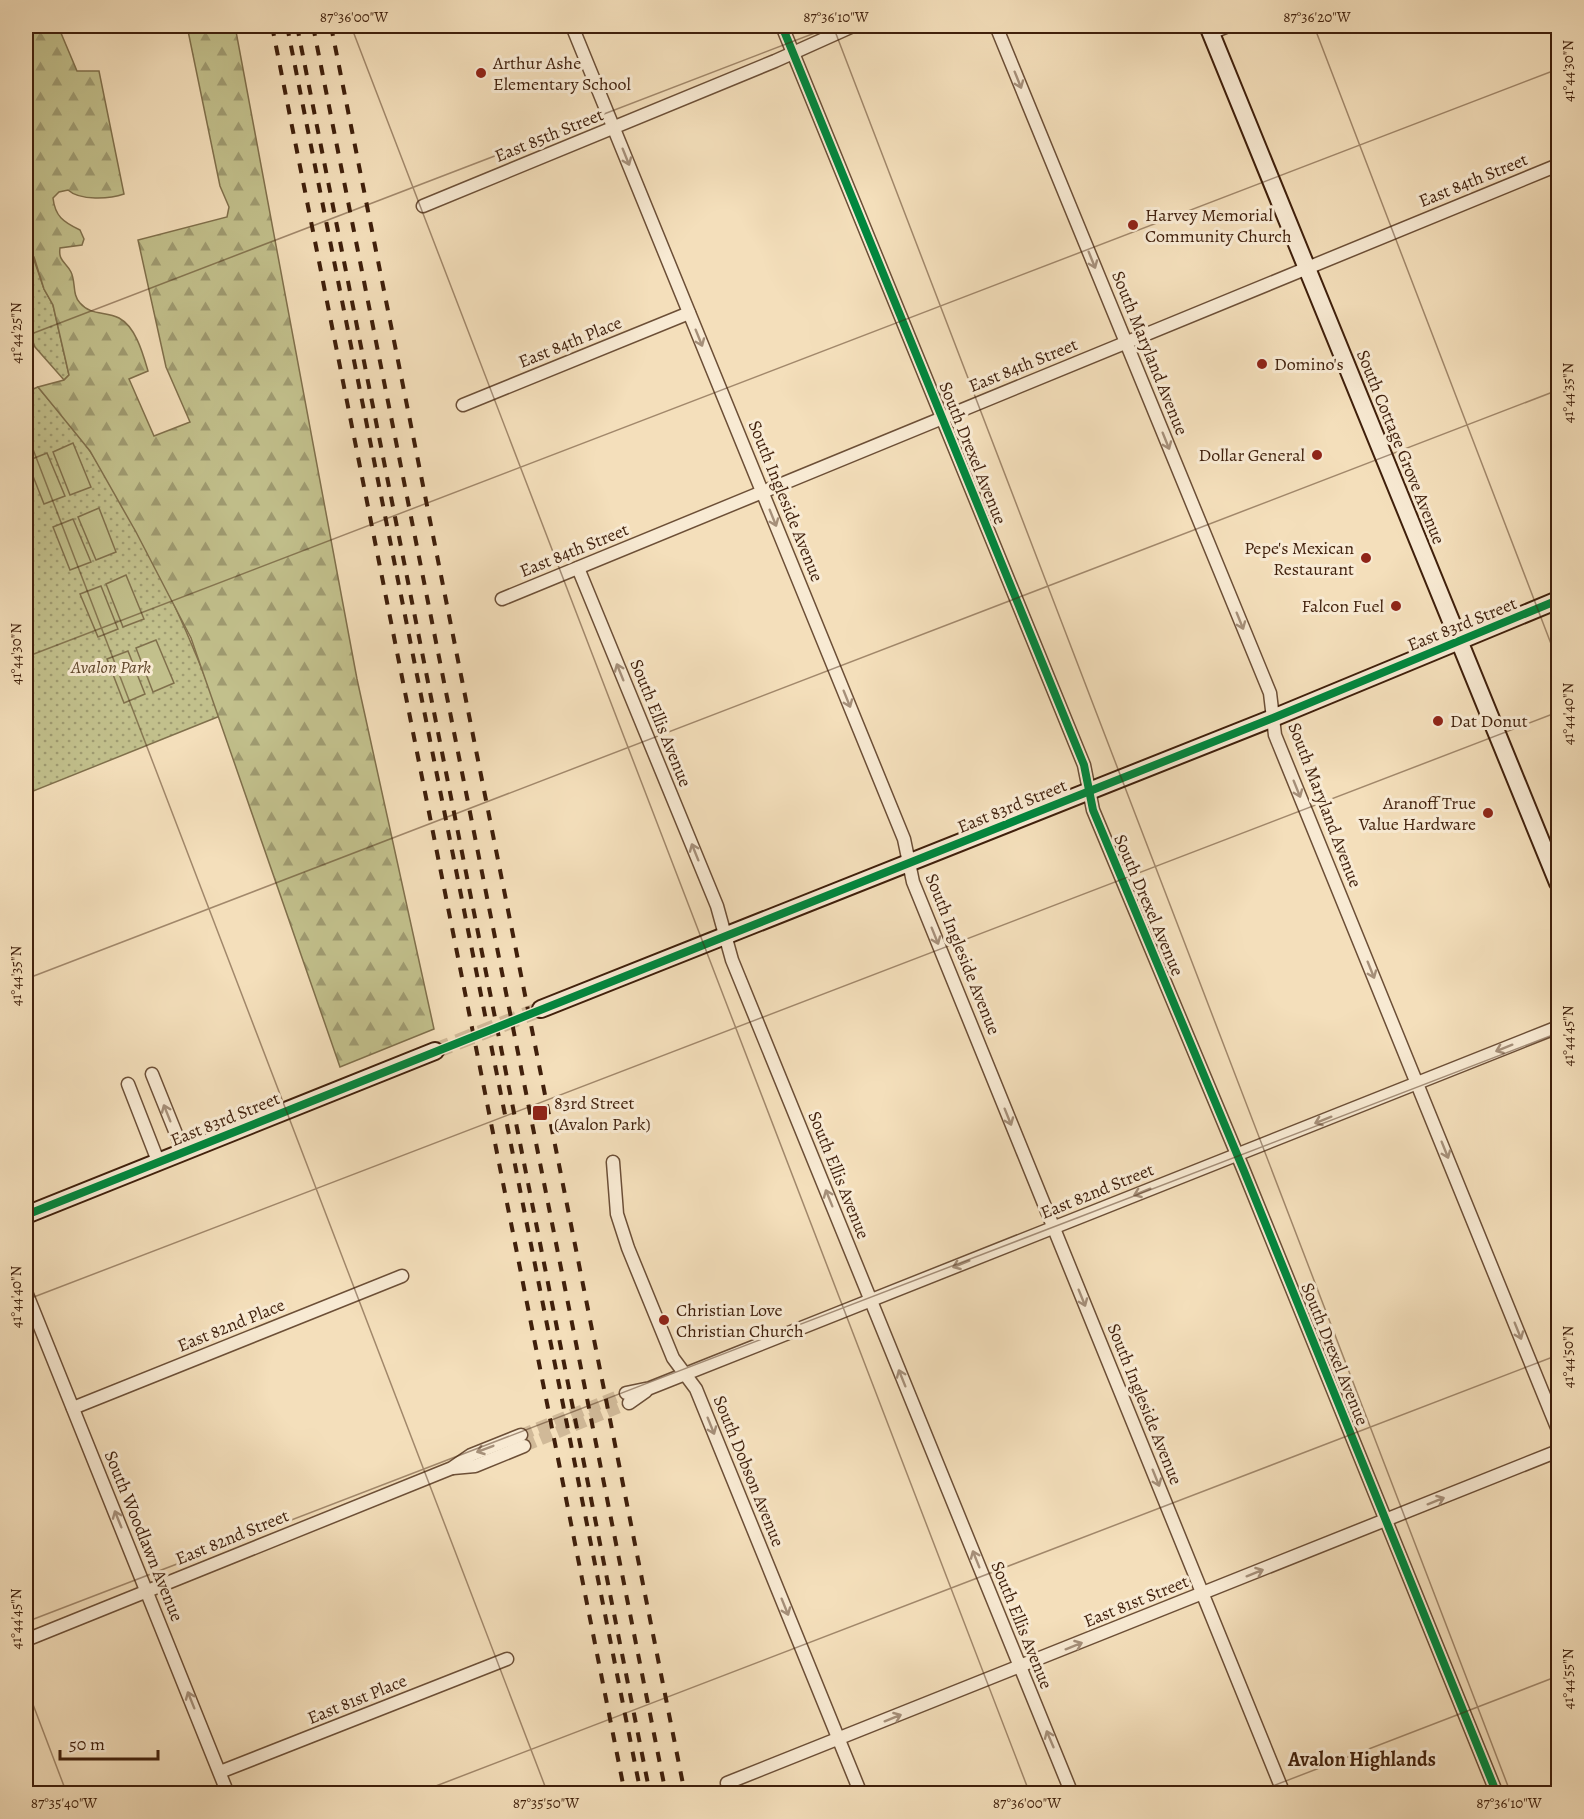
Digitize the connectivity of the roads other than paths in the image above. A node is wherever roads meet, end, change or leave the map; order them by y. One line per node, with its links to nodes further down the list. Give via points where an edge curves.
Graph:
1 (572, 26): 8 (street, South Ingleside Avenue)
2 (782, 26): 7 (street, South Drexel Avenue)
3 (853, 26): 7 (street, East 85th Street)
4 (996, 26): 13 (street, South Maryland Avenue, one-way to 13)
5 (1228, 26): 6 (street)
6 (1209, 29): 11 (street, South Cottage Grove Avenue)
7 (793, 52): 8 (street, East 85th Street); 15 (street, South Drexel Avenue)
8 (614, 128): 10 (street, East 85th Street); 12 (street, South Ingleside Avenue, one-way to 12)
9 (1558, 165): 11 (street, East 84th Street)
10 (423, 206)
11 (1307, 268): 13 (street, East 84th Street); 20 (street, South Cottage Grove Avenue)
12 (689, 313): 14 (street, East 84th Place); 16 (street, South Ingleside Avenue, one-way to 16)
13 (1126, 343): 15 (street, East 84th Street); 21 (street, South Maryland Avenue, one-way to 21, via 1270,693)
14 (463, 405)
15 (942, 418): 16 (street, East 84th Street); 22 (street, South Drexel Avenue, via 1084,765)
16 (762, 492): 17 (street, East 84th Street); 23 (street, South Ingleside Avenue, one-way to 23, via 904,839)
17 (578, 568): 18 (street, East 84th Street); 25 (street, South Ellis Avenue, one-way to 17)
18 (502, 599)
19 (1558, 600): 20 (street, East 83rd Street)
20 (1460, 641): 21 (street, East 83rd Street); 24 (street, South Cottage Grove Avenue)
21 (1273, 718): 22 (street, East 83rd Street); 30 (street, South Maryland Avenue, one-way to 30, via 1275,735)
22 (1089, 791): 23 (street, East 83rd Street); 33 (street, South Drexel Avenue, via 1093,810)
23 (909, 863): 25 (street, East 83rd Street); 37 (street, South Ingleside Avenue, one-way to 37, via 913,882)
24 (1558, 883)
25 (726, 936): 26 (street, East 83rd Street); 40 (street, South Ellis Avenue, one-way to 25, via 732,960)
26 (542, 1009)
27 (1558, 1027): 30 (street, East 82nd Street, one-way to 30)
28 (435, 1052): 32 (street, East 83rd Street)
29 (152, 1074): 32 (street, one-way to 29)
30 (1417, 1083): 33 (street, East 82nd Street, one-way to 33); 44 (street, South Maryland Avenue, one-way to 44)
31 (128, 1084): 34 (street)
32 (183, 1151): 34 (street, East 83rd Street)
33 (1237, 1154): 37 (street, East 82nd Street, one-way to 37); 47 (street, South Drexel Avenue)
34 (158, 1161): 36 (street, East 83rd Street)
35 (613, 1162): 41 (street, South Dobson Avenue, via 617,1214 628,1248 673,1358)
36 (26, 1215)
37 (1053, 1228): 40 (street, East 82nd Street, one-way to 40); 49 (street, South Ingleside Avenue, one-way to 49)
38 (402, 1276): 43 (street, East 82nd Place)
39 (26, 1292): 43 (street, South Woodlawn Avenue)
40 (870, 1300): 41 (street, East 82nd Street); 52 (street, South Ellis Avenue, one-way to 40)
41 (686, 1374): 42 (street, East 82nd Street); 53 (street, South Dobson Avenue, one-way to 53, via 696,1389)
42 (628, 1398)
43 (72, 1408): 48 (street, South Woodlawn Avenue, one-way to 43)
44 (1558, 1430)
45 (523, 1441): 48 (street, East 82nd Street, via 475,1466 452,1468)
46 (1558, 1451): 47 (street, East 81st Street, one-way to 46)
47 (1386, 1521): 49 (street, East 81st Street, one-way to 47); 60 (street, South Drexel Avenue)
48 (147, 1591): 50 (street, East 82nd Street); 54 (street, South Woodlawn Avenue, one-way to 48)
49 (1203, 1594): 52 (street, East 81st Street, one-way to 49); 59 (street, South Ingleside Avenue)
50 (26, 1640)
51 (507, 1659): 54 (street, East 81st Place)
52 (1020, 1667): 53 (street, East 81st Street, one-way to 52); 58 (street, South Ellis Avenue, one-way to 52)
53 (838, 1740): 55 (street, East 81st Street); 57 (street, South Dobson Avenue)
54 (220, 1772): 56 (street, South Woodlawn Avenue)
55 (727, 1783)
56 (228, 1794)
57 (861, 1794)
58 (1072, 1794)
59 (1284, 1794)
60 (1497, 1794)

